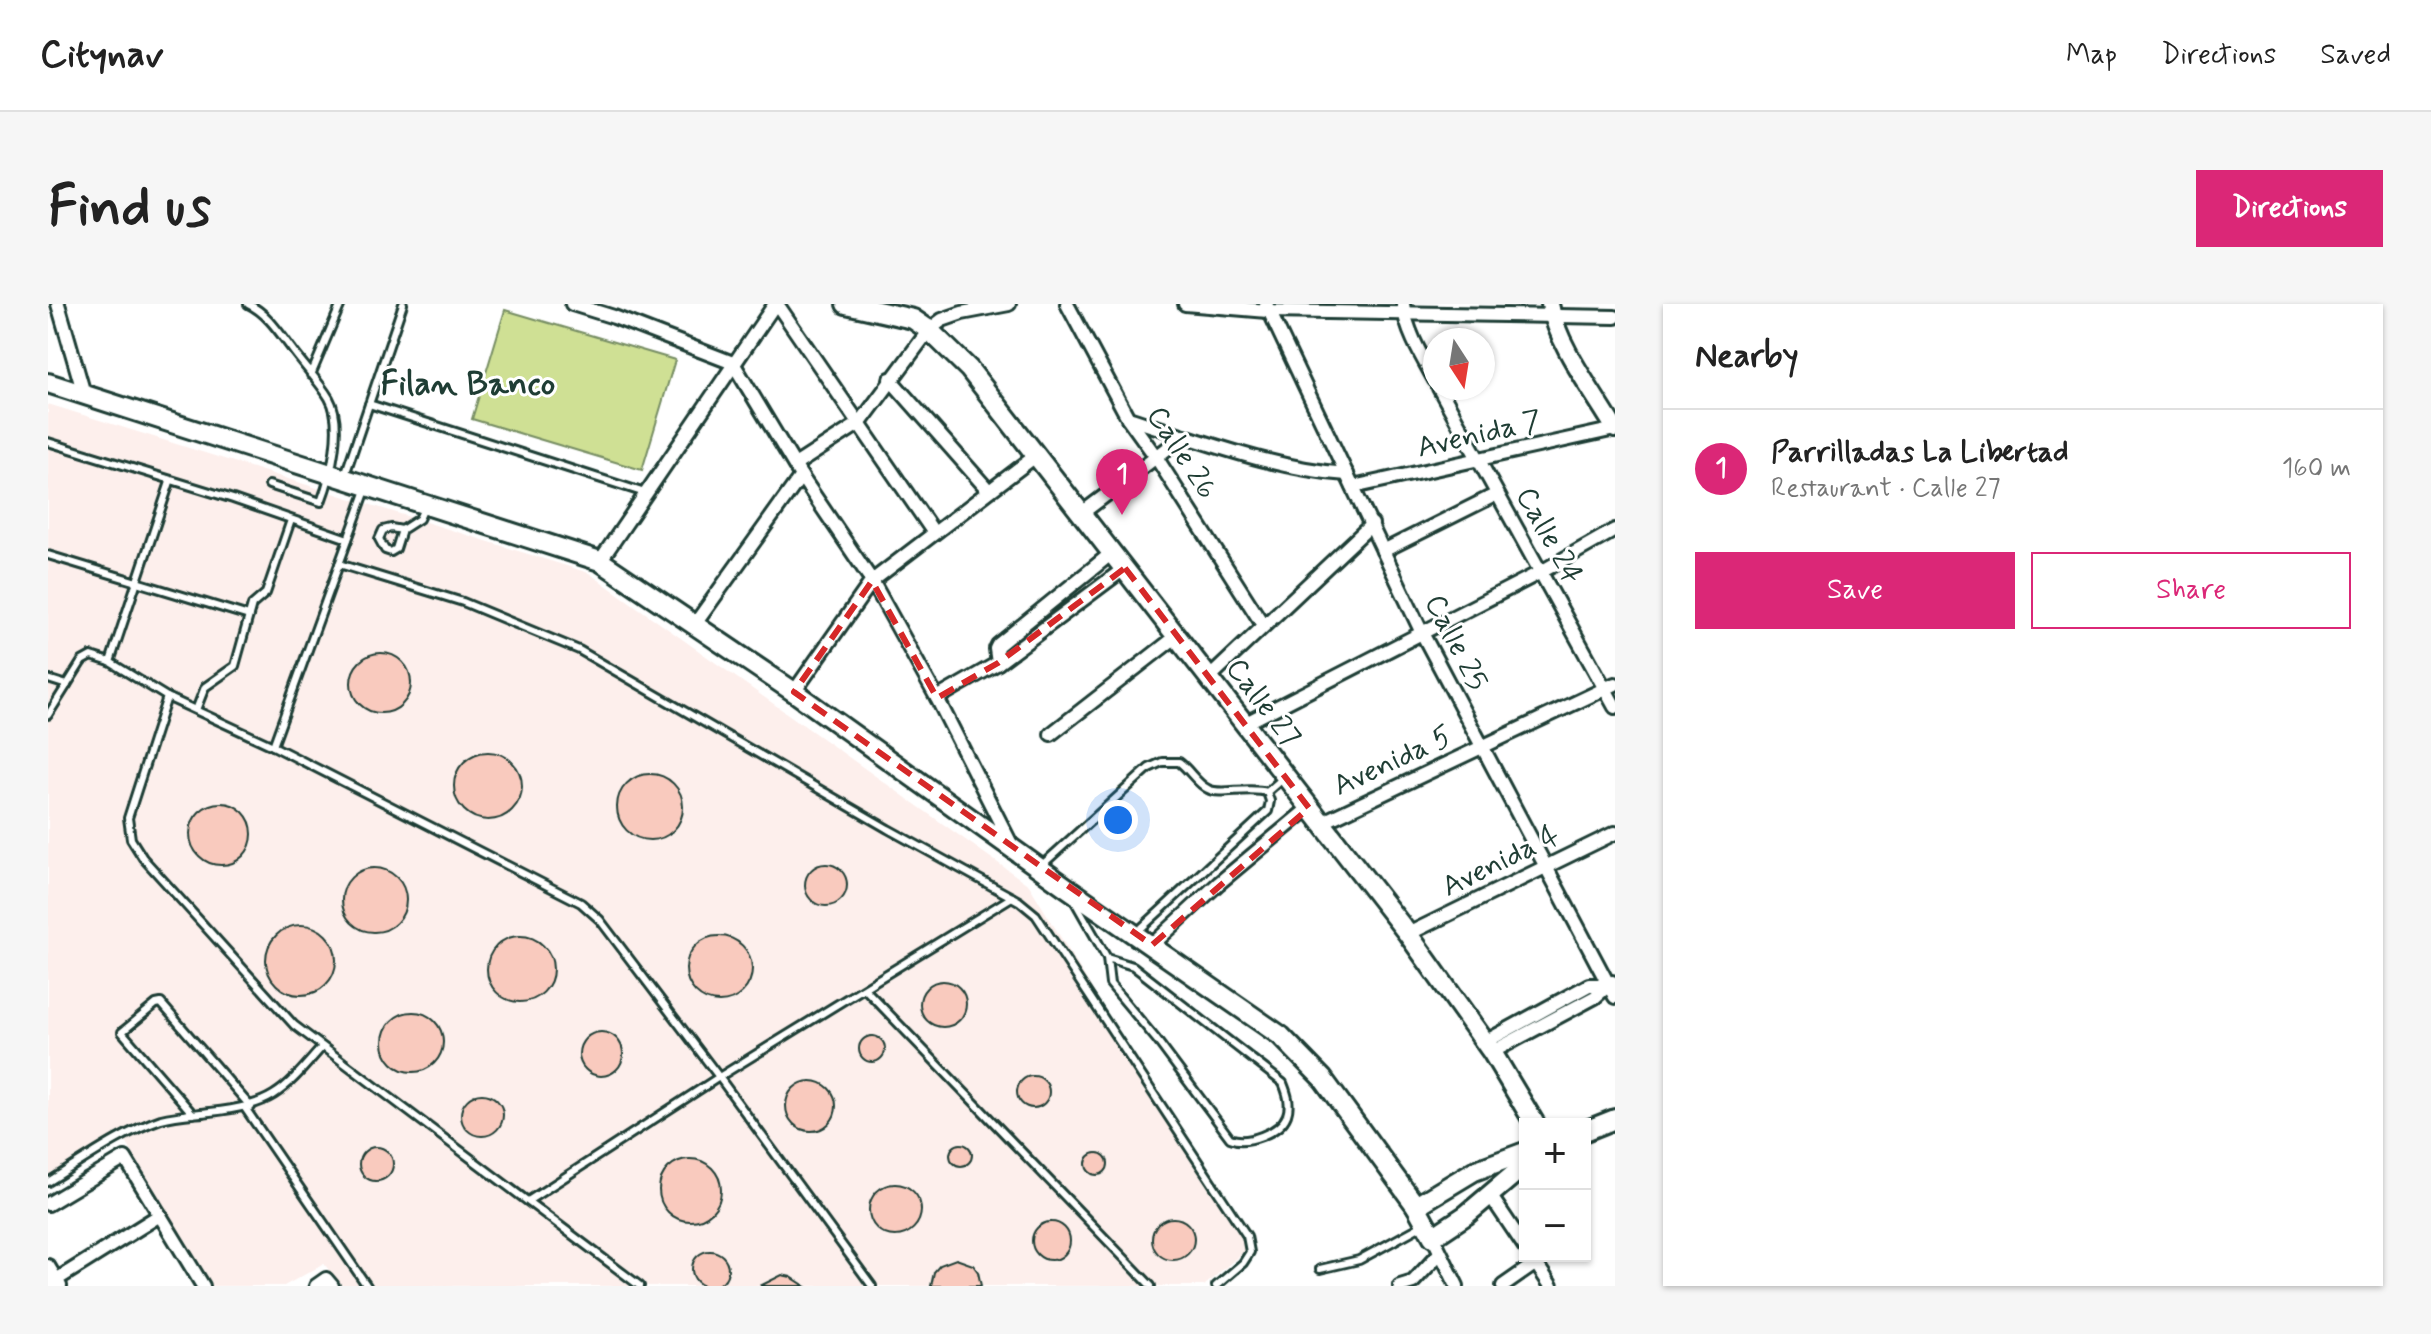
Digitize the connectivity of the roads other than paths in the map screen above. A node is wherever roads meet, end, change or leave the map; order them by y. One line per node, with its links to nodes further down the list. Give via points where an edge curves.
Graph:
1 (58, 304): 24 (street)
2 (248, 304): 21 (lane, via 260,310)
3 (341, 304): 21 (lane)
4 (403, 304): 26 (lane)
5 (572, 304): 16 (street)
6 (619, 304): 16 (street)
7 (776, 304): 20 (street); 28 (street)
8 (846, 304): 15 (main road)
9 (1009, 304): 18 (street, via 962,313)
10 (1067, 304): 27 (street, Calle 26)
11 (1185, 304): 12 (street)
12 (1267, 308): 13 (street); 36 (street, Calle 25)
13 (1404, 309): 14 (street); 19 (street)
14 (1551, 310): 17 (street); 29 (street)
15 (911, 312): 18 (main road, Calle 27)
16 (614, 317): 20 (street)
17 (1615, 317)
18 (929, 330): 22 (street); 32 (main road, Calle 27, via 969,369)
19 (1423, 353)
20 (733, 363): 35 (street); 43 (street)
21 (311, 375): 37 (lane, via 330,400)
22 (890, 379): 28 (street); 42 (street)
23 (48, 383): 24 (main road)
24 (84, 394): 37 (main road)
25 (1446, 400): 34 (street, Calle 24)
26 (369, 404): 37 (lane); 43 (lane)
27 (1128, 418): 30 (street); 33 (street, Calle 26)
28 (860, 423): 35 (street); 51 (street)
29 (1615, 429): 34 (street, Avenida 7)
30 (1184, 436): 33 (street); 36 (street, via 1280,465)
31 (48, 442): 38 (lane)
32 (1038, 454): 42 (street); 46 (main road, Calle 27)
33 (1156, 457): 46 (street); 64 (street, Calle 26)
34 (1479, 461): 41 (street, Avenida 7); 44 (street, Calle 24)
35 (798, 471): 60 (street); 63 (street)
36 (1347, 474): 41 (street, Calle 25)
37 (337, 475): 39 (lane, via 319,503); 40 (main road)
38 (170, 482): 47 (lane); 61 (lane)
39 (269, 485)
40 (368, 485): 45 (main road); 52 (lane)
41 (1353, 487): 48 (street, Calle 25)
42 (989, 491): 51 (street)
43 (645, 493): 56 (street)
44 (1497, 494): 53 (street); 59 (street, Calle 24)
45 (425, 506): 49 (lane, via 419,519); 56 (main road)
46 (1082, 513): 54 (main road, Calle 27)
47 (291, 520): 52 (lane); 62 (lane, via 266,593 252,605)
48 (1372, 524): 53 (street, Calle 25); 64 (street)
49 (402, 530)
50 (1615, 530): 59 (street)
51 (934, 533): 60 (street)
52 (348, 539): 57 (lane)
53 (1383, 551): 65 (street, Calle 25)
54 (1113, 552): 58 (main road, Calle 27); 68 (street, via 998,645)
55 (48, 555): 61 (lane)
56 (600, 561): 63 (main road)
57 (339, 564): 81 (lane); 91 (lane, via 463,602 579,650)
58 (1125, 568): 66 (main road, Calle 27); 68 (street)
59 (1541, 572): 65 (street); 72 (street, Calle 24)
60 (872, 581): 73 (street); 75 (street)
61 (136, 583): 62 (lane); 67 (lane)
62 (249, 616): 77 (lane, via 235,666 205,687)
63 (695, 624): 73 (main road)
64 (1263, 625): 69 (street)
65 (1422, 633): 79 (street); 82 (street, Calle 25)
66 (1177, 636): 69 (main road, Calle 27); 80 (street)
67 (110, 662): 71 (lane, via 87,657); 74 (lane)
68 (998, 663): 75 (street)
69 (1210, 677): 79 (main road, Calle 27)
70 (48, 679): 71 (lane)
71 (67, 685): 78 (lane)
72 (1610, 686): 76 (street, Calle 24); 82 (street, Avenida 5)
73 (794, 692): 87 (main road)
74 (167, 697): 77 (lane); 98 (lane, via 128,818 131,839 294,1025)
75 (937, 698): 87 (street)
76 (1615, 707)
77 (196, 710): 81 (lane)
78 (48, 715)
79 (1246, 723): 83 (main road, Calle 27)
80 (1051, 734)
81 (273, 746): 100 (lane, via 581,903 600,920)
82 (1482, 746): 85 (street, Avenida 5); 89 (street, Calle 25)
83 (1285, 775): 84 (lane); 85 (main road, Calle 27)
84 (1267, 792): 88 (lane, via 1206,789 1179,762 1162,762); 93 (lane, via 1268,811)
85 (1315, 815): 92 (main road, Calle 27); 93 (street, Avenida 5)
86 (1615, 833): 89 (street, Avenida 4)
87 (1013, 849): 88 (main road)
88 (1040, 866): 90 (main road)
89 (1547, 866): 92 (street, Avenida 4); 95 (street, Calle 25)
90 (1066, 887): 93 (main road); 94 (lane)
91 (1012, 897): 96 (lane); 128 (lane, via 1036,915 1247,1236 1250,1252)
92 (1408, 934): 99 (main road, Calle 27)
93 (1144, 939): 112 (main road, via 1281,1036 1323,1079)
94 (1107, 958): 94 (lane, via 1133,966 1283,1083 1289,1096 1287,1115 1278,1125 1245,1141 1230,1138 1110,984)
95 (1611, 983): 97 (street, Calle 25); 99 (street, via 1595,997)
96 (865, 989): 100 (lane); 127 (lane)
97 (1615, 997)
98 (322, 1047): 101 (lane, via 272,1098); 110 (lane)
99 (1489, 1047): 103 (main road, Calle 27)
100 (719, 1077): 110 (lane); 126 (lane)
101 (248, 1108): 102 (lane); 102 (lane, via 161,1003 156,1004 122,1032); 124 (lane)
102 (193, 1114): 108 (lane, via 162,1119 120,1138)
103 (1531, 1118)
104 (1615, 1119): 105 (main road)
105 (1591, 1128)
106 (1519, 1154): 112 (main road, via 1474,1171)
107 (1519, 1170): 109 (main road)
108 (48, 1182)
109 (1490, 1195): 114 (main road); 115 (street)
110 (528, 1201): 125 (lane)
111 (48, 1204): 113 (street, via 125,1158)
112 (1416, 1206): 114 (main road)
113 (160, 1215): 120 (street); 121 (street)
114 (1433, 1238): 119 (lane, via 1410,1234 1359,1260); 129 (street, via 1413,1282); 130 (street)
115 (1519, 1238)
116 (1530, 1262): 131 (street)
117 (1535, 1262): 132 (street)
118 (48, 1266): 120 (street)
119 (1320, 1269)
120 (55, 1284)
121 (203, 1286)
122 (316, 1286): 123 (street, via 326,1279)
123 (332, 1286)
124 (367, 1286)
125 (640, 1286)
126 (872, 1286)
127 (1151, 1286)
128 (1216, 1286)
129 (1400, 1286)
130 (1457, 1286)
131 (1503, 1286)
132 (1551, 1286)

